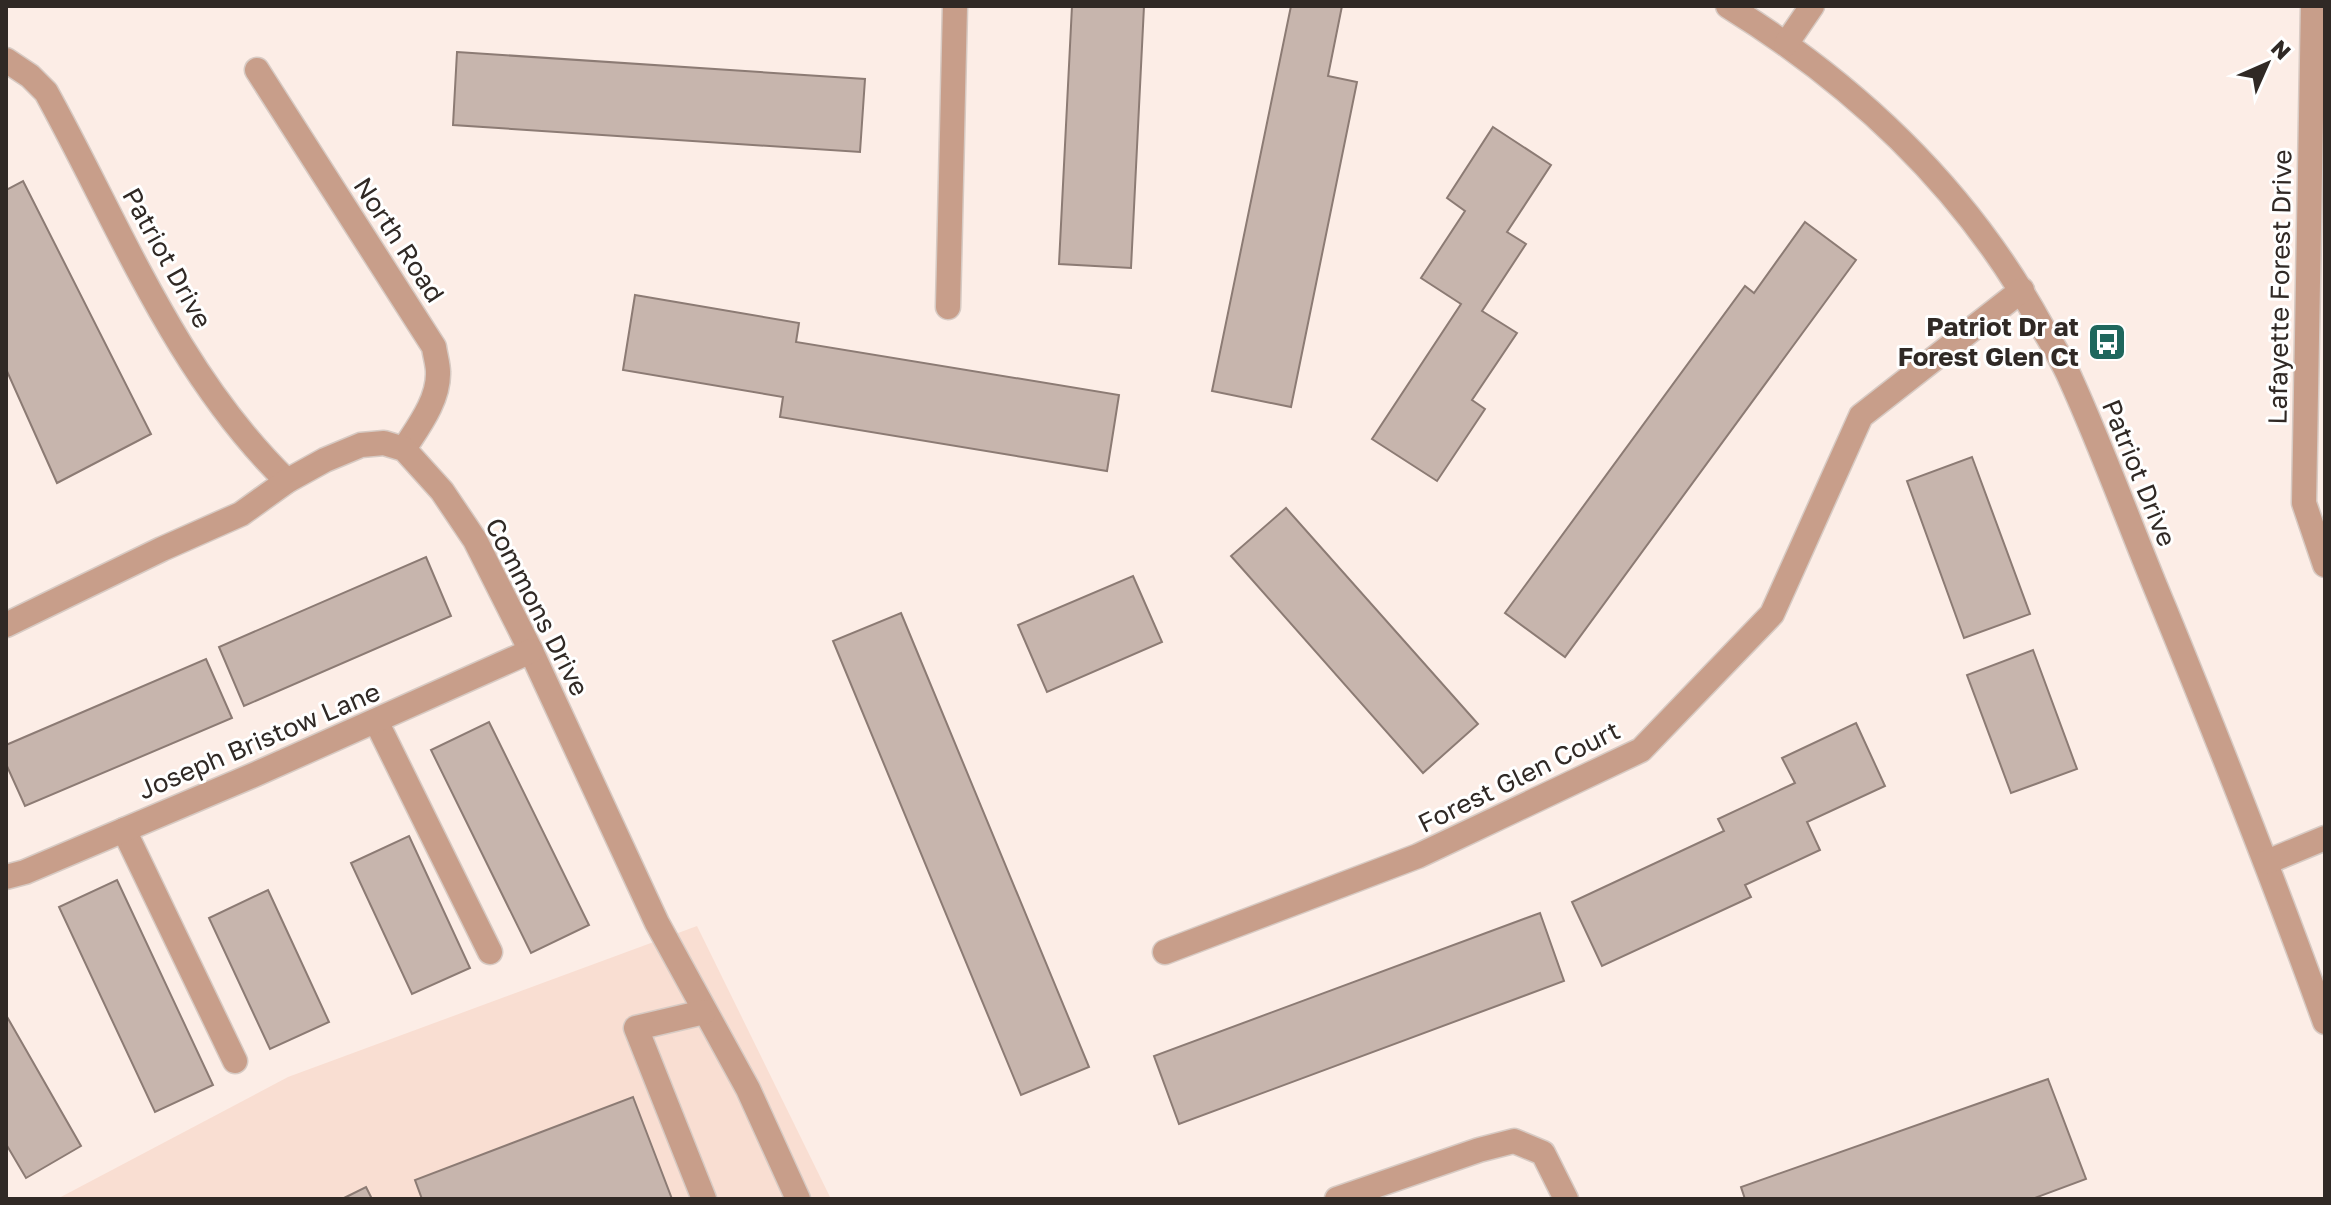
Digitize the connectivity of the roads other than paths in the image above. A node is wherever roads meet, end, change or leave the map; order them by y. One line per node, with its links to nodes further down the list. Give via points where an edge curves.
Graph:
1 (955, 6): 9 (street)
2 (1728, 6): 5 (street, Patriot Drive)
3 (1812, 6): 5 (street)
4 (2313, 6): 12 (street, Lafayette Forest Drive, via 2304,503)
5 (1786, 44): 8 (street, Patriot Drive, via 1852,93 1918,156 1977,225)
6 (6, 60): 11 (street, Patriot Drive, via 46,92 193,362 237,426)
7 (257, 70): 10 (street, North Road, via 434,347 439,374 434,395)
8 (2022, 290): 18 (street, Patriot Drive, via 2071,378); 21 (street, Forest Glen Court, via 1861,416 1772,614 1641,750 1418,856)
9 (948, 307)
10 (404, 449): 11 (street, via 384,443 361,445); 14 (street, Commons Drive, via 442,491 475,540)
11 (287, 481): 13 (street, via 241,514)
12 (2325, 565)
13 (6, 625)
14 (531, 651): 15 (street, Joseph Bristow Lane); 22 (street, Commons Drive)
15 (376, 721): 16 (street, Joseph Bristow Lane); 20 (street)
16 (124, 830): 19 (street, Joseph Bristow Lane); 24 (street)
17 (2325, 838): 18 (street)
18 (2267, 862): 23 (street, Patriot Drive)
19 (6, 877)
20 (490, 952)
21 (1165, 952)
22 (704, 1012): 25 (street, via 636,1028); 26 (street, Commons Drive, via 748,1089)
23 (2325, 1022)
24 (235, 1061)
25 (704, 1199)
26 (798, 1199)
27 (1337, 1199): 28 (street, via 1514,1141 1543,1153)
28 (1566, 1199)

